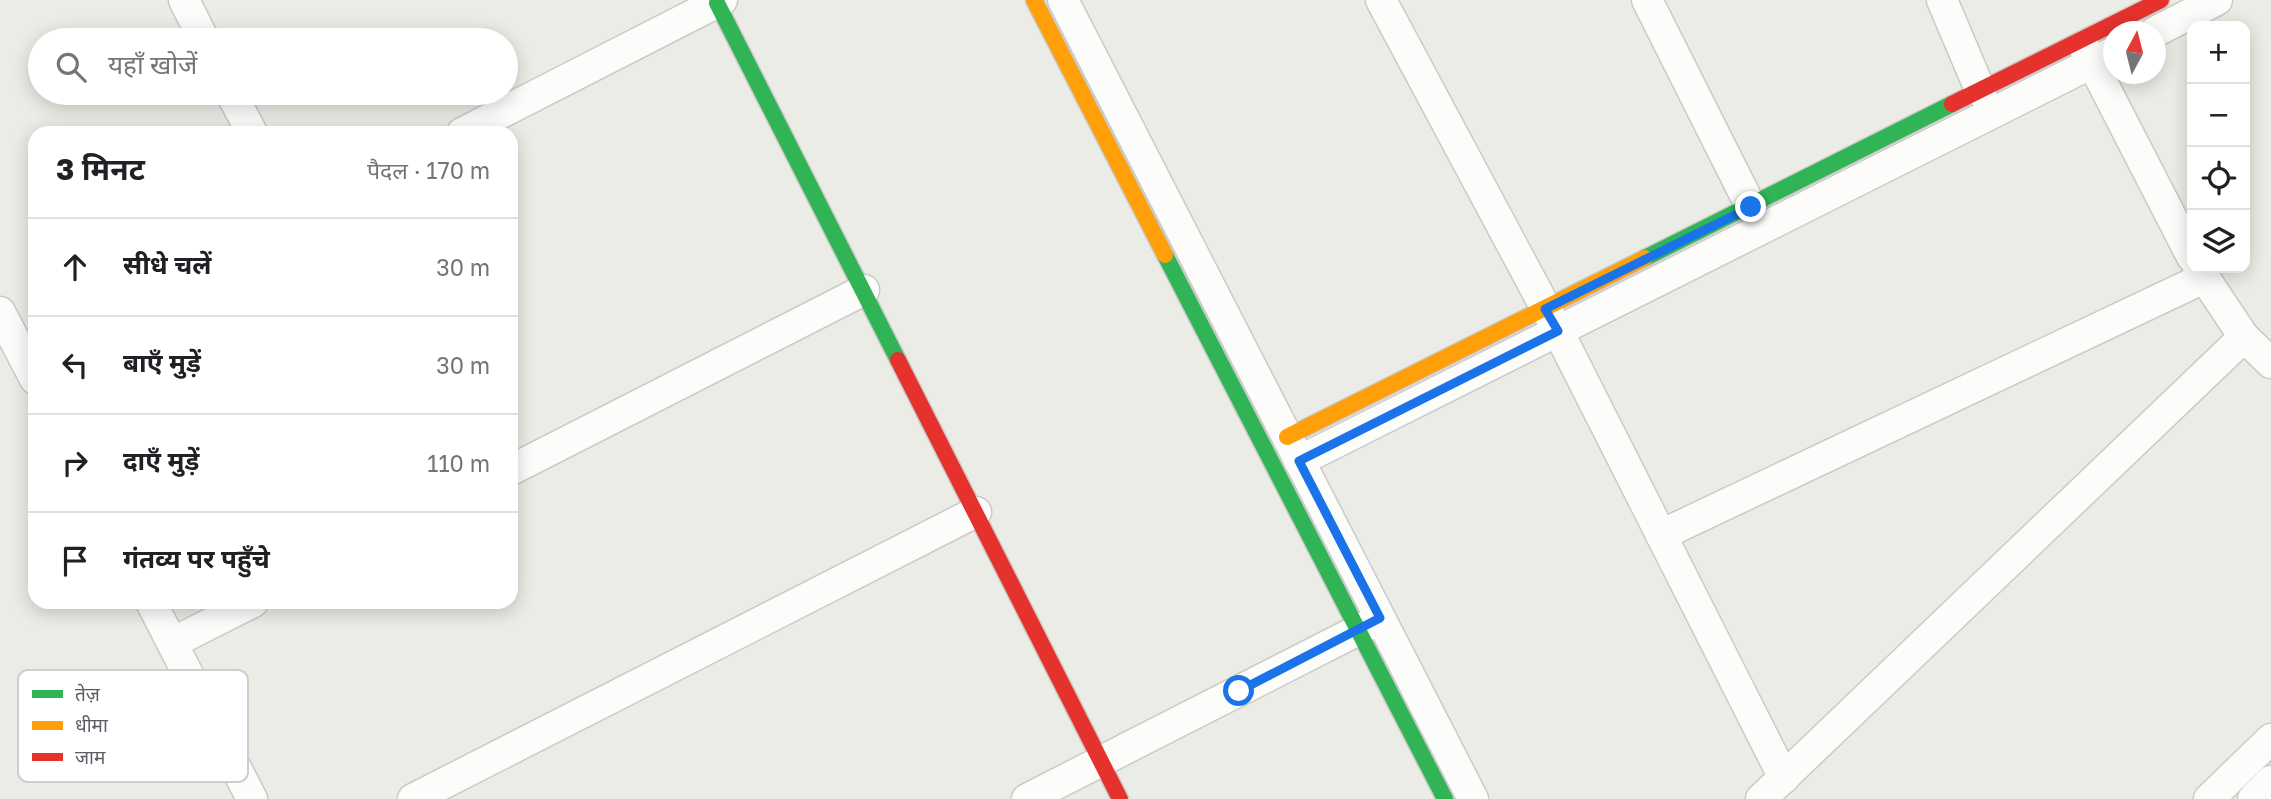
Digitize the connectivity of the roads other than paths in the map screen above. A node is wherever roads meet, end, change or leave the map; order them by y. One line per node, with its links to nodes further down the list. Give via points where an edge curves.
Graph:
1 (184, 0): 11 (street)
2 (1034, 0): 35 (street)
3 (1063, 0): 29 (street)
4 (1381, 0): 25 (street)
5 (1647, 0): 19 (street)
6 (1942, 0): 13 (street)
7 (2161, 0): 12 (street)
8 (2217, 0): 10 (street)
9 (719, 1): 14 (street); 23 (street)
10 (2166, 26)
11 (198, 28)
12 (2096, 52): 13 (street); 20 (street); 25 (street)
13 (1981, 92): 19 (street)
14 (518, 104)
15 (237, 105): 17 (street)
16 (517, 105): 18 (street)
17 (248, 126)
18 (476, 126)
19 (1751, 207): 25 (street)
20 (2187, 244)
21 (2187, 272): 32 (street)
22 (2202, 273): 26 (street)
23 (863, 290): 30 (street); 31 (street)
24 (0, 312): 28 (street)
25 (1552, 320): 29 (street); 32 (street)
26 (2244, 337): 27 (street); 40 (street)
27 (2271, 363)
28 (28, 366)
29 (1293, 449): 35 (street)
30 (518, 466)
31 (976, 512): 39 (street); 44 (street)
32 (1661, 535): 40 (street)
33 (155, 609): 36 (street)
34 (239, 609): 36 (street)
35 (1369, 624): 39 (street); 47 (street); 48 (street)
36 (172, 643): 37 (street)
37 (186, 670)
38 (2271, 739): 50 (street)
39 (1101, 762): 45 (street); 46 (street)
40 (1784, 778): 49 (street)
41 (2271, 781): 51 (street)
42 (243, 782): 43 (street)
43 (252, 799)
44 (413, 799)
45 (1027, 799)
46 (1120, 799)
47 (1445, 799)
48 (1473, 799)
49 (1762, 799)
50 (2209, 799)
51 (2253, 799)

